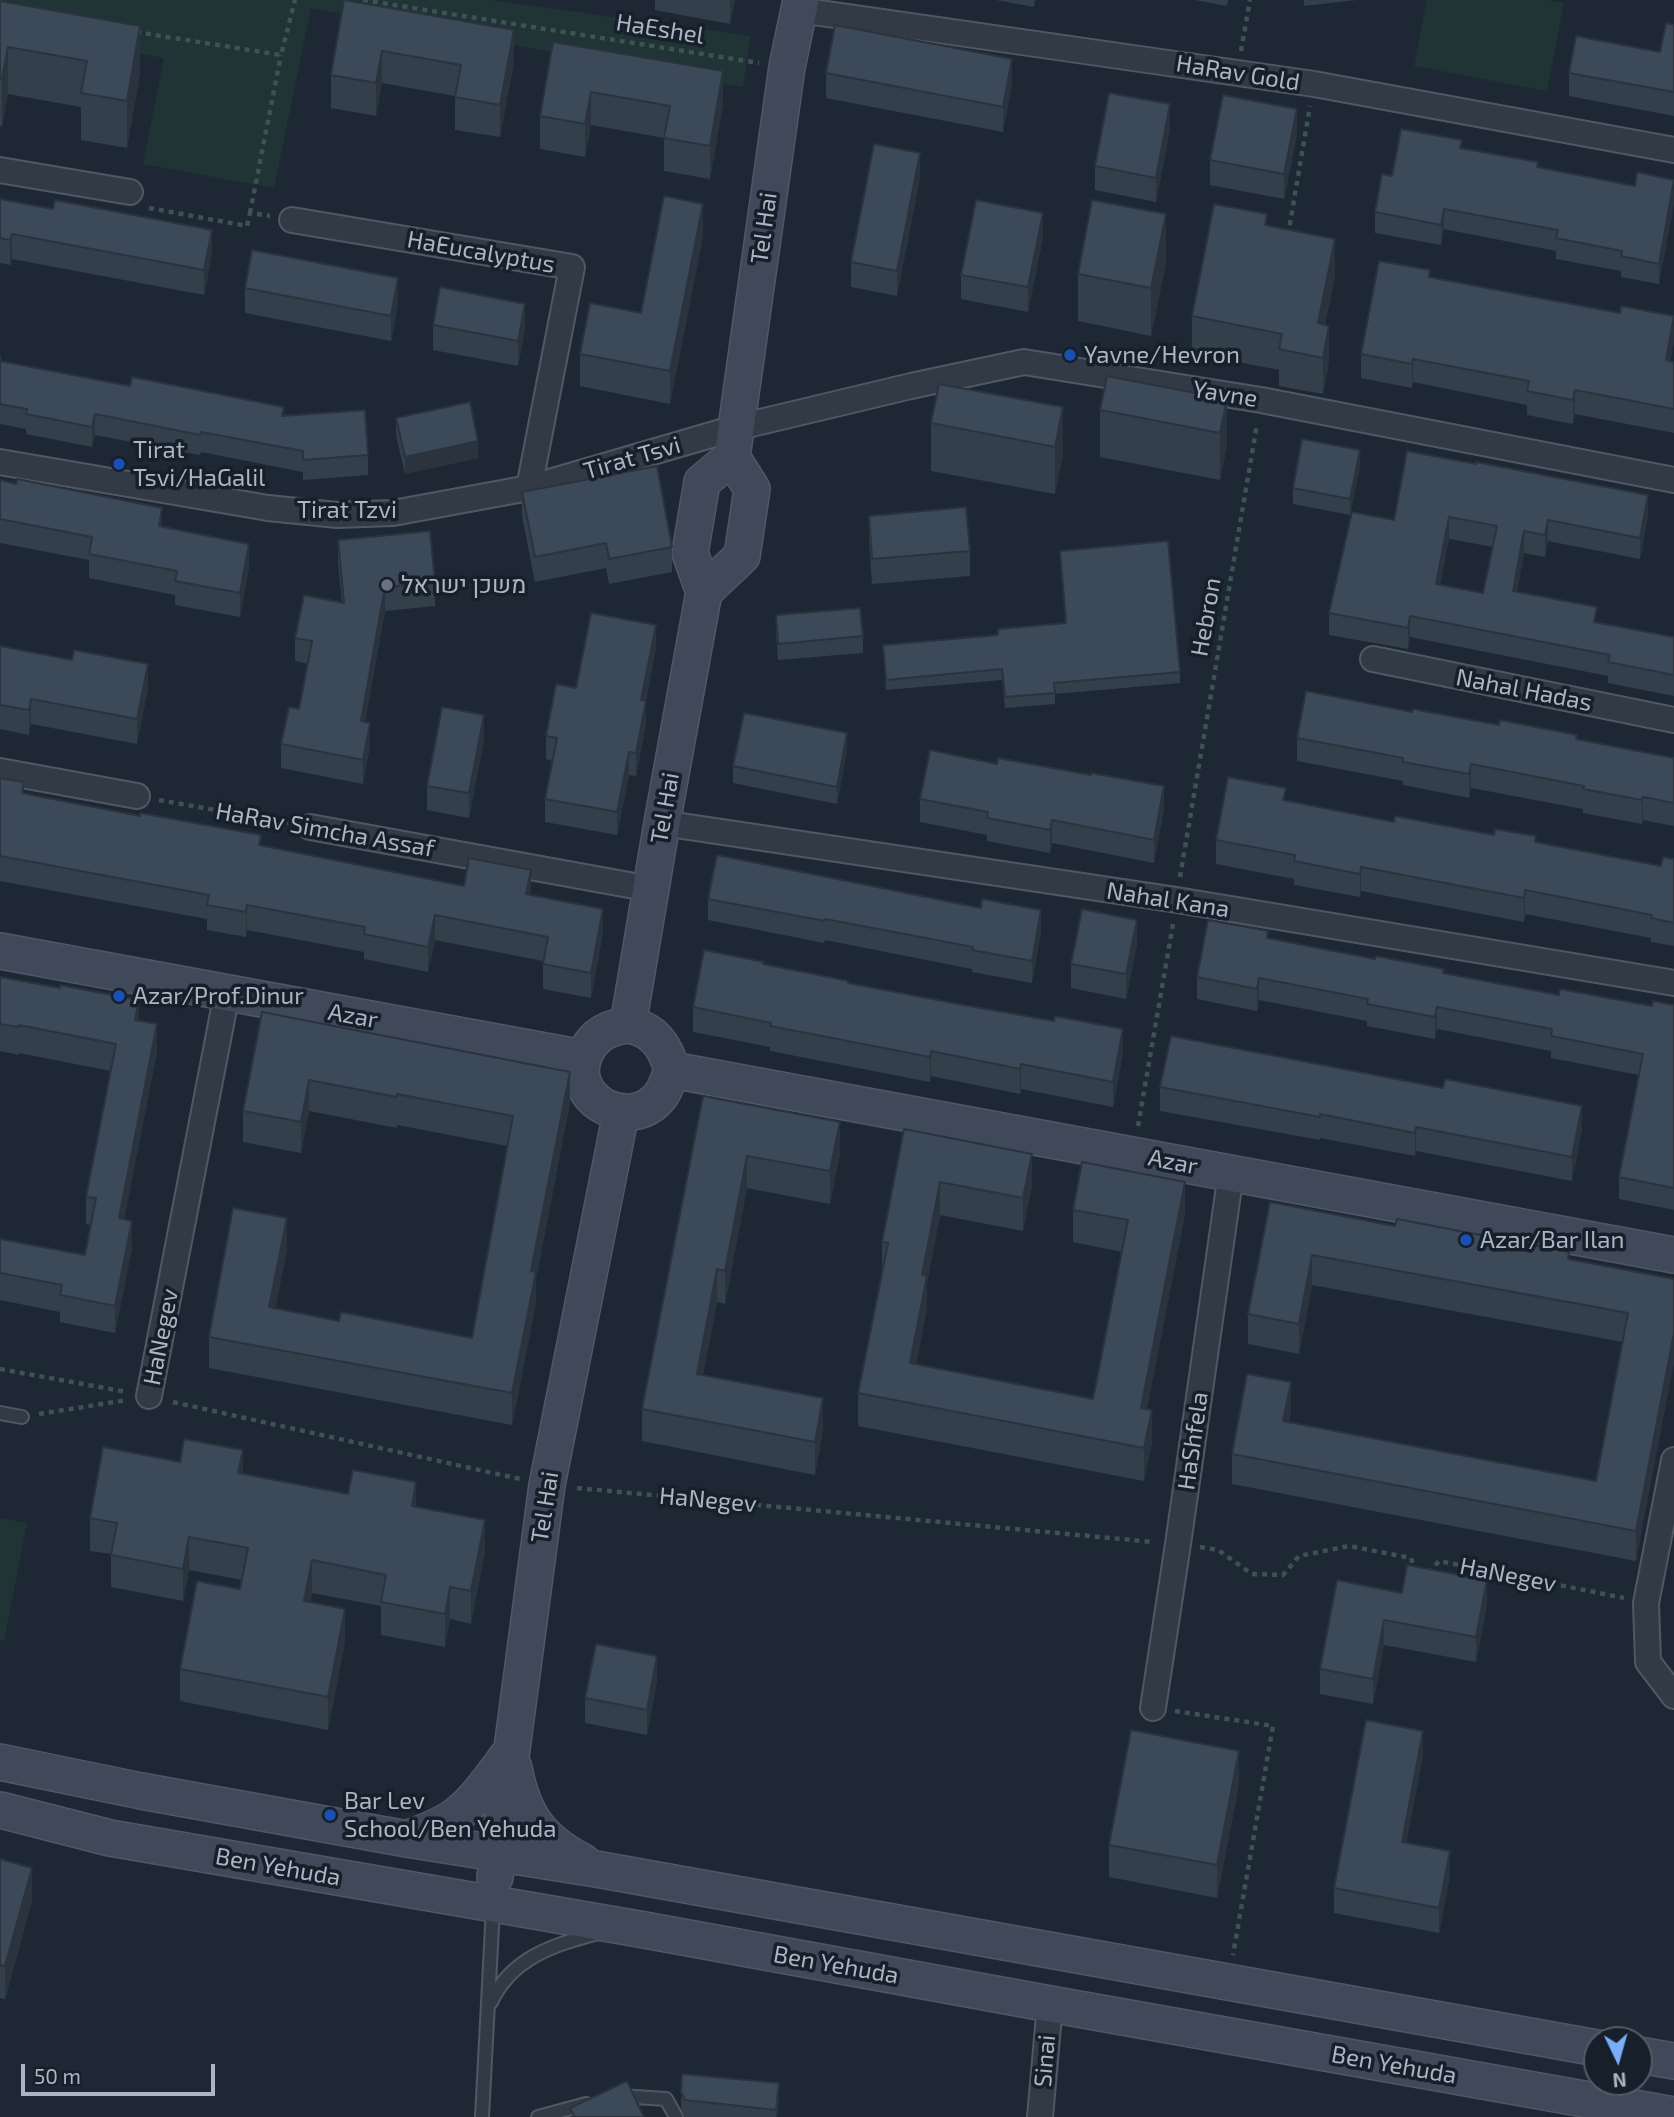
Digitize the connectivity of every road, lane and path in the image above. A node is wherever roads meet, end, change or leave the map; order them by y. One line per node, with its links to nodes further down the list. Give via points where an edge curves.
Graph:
1 (295, 0): 6 (path)
2 (363, 0): 7 (path, HaEshel)
3 (1250, 0): 8 (path)
4 (800, 5): 7 (street, Tel Hai); 8 (street, HaRav Gold)
5 (134, 32): 6 (path)
6 (281, 55): 13 (path)
7 (787, 67): 17 (street, Tel Hai)
8 (1237, 72): 9 (street, HaRav Gold)
9 (1314, 84): 10 (street, HaRav Gold); 15 (path)
10 (1674, 150)
11 (0, 170): 12 (street)
12 (130, 192): 13 (path, via 128,204 247,226)
13 (250, 213): 14 (path)
14 (292, 220): 20 (street, HaEucalyptus, via 572,267)
15 (1289, 235)
16 (1261, 400): 17 (street, Yavne, via 1024,362 911,386); 19 (street, Yavne); 29 (path, Hebron)
17 (733, 443): 20 (street, Tirat Tsvi); 21 (street, via 702,482 690,553); 21 (street, via 752,489 742,555)
18 (0, 461): 20 (street, Tirat Tzvi, via 268,508 337,515 393,513)
19 (1674, 480)
20 (529, 488)
21 (704, 592): 26 (street, Tel Hai)
22 (1373, 659): 23 (street, Nahal Hadas)
23 (1674, 720)
24 (0, 771): 25 (street)
25 (137, 796): 27 (path, HaRav Simcha Assaf)
26 (662, 823): 28 (street, Tel Hai); 29 (street, Nahal Kana)
27 (310, 827): 28 (street, HaRav Simcha Assaf)
28 (651, 889): 33 (street, Tel Hai)
29 (1177, 901): 31 (street, Nahal Kana); 37 (path, Hebron)
30 (0, 951): 32 (street, Azar)
31 (1674, 983)
32 (227, 993): 34 (street, Azar); 41 (street, HaNegev)
33 (628, 1026): 34 (street, via 599,1034); 35 (street, via 651,1033 662,1044)
34 (583, 1058): 36 (street, via 582,1074 595,1101)
35 (672, 1070): 36 (street, via 661,1095 650,1106); 37 (street, Azar)
36 (621, 1112): 45 (street, Tel Hai)
37 (1133, 1155): 38 (street, Azar)
38 (1231, 1173): 39 (street, Azar); 46 (street, HaShfela)
39 (1674, 1255)
40 (0, 1369): 41 (path)
41 (149, 1396): 43 (path); 45 (path, HaNegev)
42 (0, 1413): 43 (lane)
43 (22, 1417)
44 (1674, 1460): 49 (street)
45 (547, 1485): 46 (path, HaNegev); 52 (street, Tel Hai)
46 (1178, 1544): 47 (path, HaNegev, via 1218,1550 1252,1574 1283,1575 1299,1556 1349,1546 1411,1558); 51 (street, HaShfela)
47 (1415, 1572)
48 (1428, 1574): 49 (path, HaNegev, via 1439,1561)
49 (1646, 1602): 50 (street, via 1648,1662)
50 (1674, 1696)
51 (1153, 1708): 60 (path, via 1273,1726)
52 (511, 1751): 55 (street, via 458,1814); 56 (street, Tel Hai); 57 (street, via 517,1786 533,1823 568,1855)
53 (0, 1762): 55 (street, Ben Yehuda)
54 (0, 1810): 58 (street, Ben Yehuda, via 110,1838)
55 (407, 1839): 56 (street, Ben Yehuda)
56 (498, 1854): 57 (street, Ben Yehuda); 58 (street, Tel Hai)
57 (596, 1870): 60 (street, Ben Yehuda)
58 (493, 1904): 59 (street, Ben Yehuda); 62 (lane)
59 (639, 1929): 61 (street, Ben Yehuda); 62 (lane, via 598,1933 532,1958 508,1974)
60 (1228, 1984): 63 (street, Ben Yehuda)
61 (1050, 2004): 66 (street, Ben Yehuda); 70 (street, Sinai)
62 (488, 2008): 67 (lane)
63 (1583, 2046)
64 (1653, 2058): 65 (street)
65 (1674, 2062)
66 (1674, 2115)
67 (482, 2117)
68 (538, 2117): 69 (lane, via 616,2096 666,2099)
69 (676, 2117)
70 (1040, 2117)

